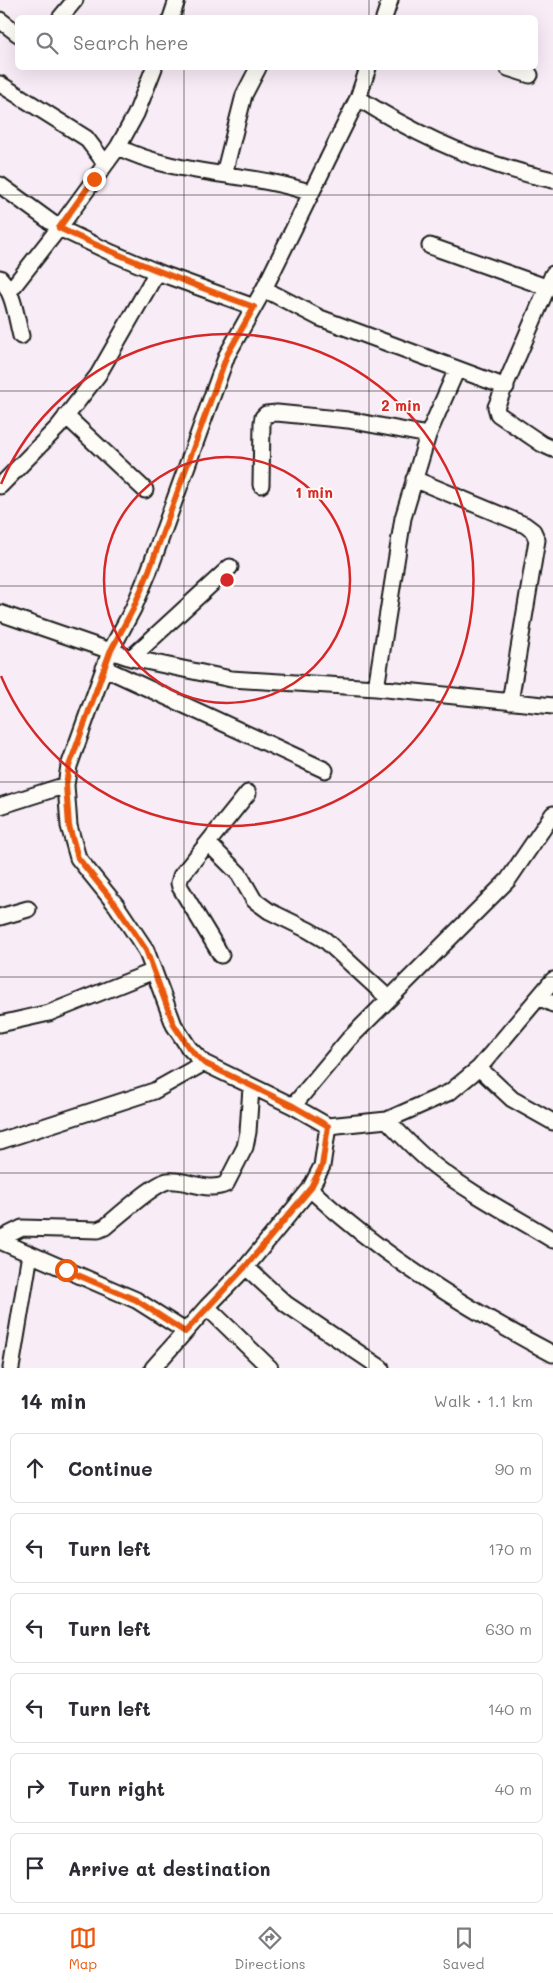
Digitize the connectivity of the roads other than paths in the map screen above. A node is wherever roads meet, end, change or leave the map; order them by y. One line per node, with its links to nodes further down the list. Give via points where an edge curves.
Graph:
1 (75, 0): 4 (street)
2 (177, 0): 5 (street)
3 (390, 0): 6 (street)
4 (62, 15)
5 (172, 15)
6 (385, 15)
7 (0, 20): 8 (street)
8 (15, 32)
9 (153, 70): 16 (street, via 136,114)
10 (257, 70): 18 (street, via 244,95)
11 (367, 70): 15 (street)
12 (514, 70): 13 (street)
13 (530, 75)
14 (0, 84): 17 (street, via 86,138)
15 (358, 98): 19 (street, via 409,129 469,157); 21 (street)
16 (118, 147): 17 (street); 18 (street, via 165,165)
17 (105, 163): 22 (street)
18 (224, 174): 21 (street, via 273,182)
19 (553, 180)
20 (0, 185): 22 (street)
21 (311, 193): 27 (street)
22 (59, 228): 24 (street); 28 (street)
23 (430, 246): 26 (street)
24 (157, 272): 29 (street); 33 (street, via 98,376)
25 (0, 278): 28 (street)
26 (550, 280): 32 (street)
27 (264, 289): 29 (street); 31 (street, via 320,318)
28 (9, 292): 30 (street)
29 (254, 307): 42 (street, via 227,355 149,571)
30 (21, 336)
31 (458, 369): 32 (street); 34 (street)
32 (506, 386): 35 (street, via 496,407 498,414)
33 (66, 416): 38 (street); 39 (street)
34 (428, 435): 36 (street); 37 (street, via 348,420 277,412 266,414 262,423)
35 (553, 449)
36 (414, 479): 45 (street, via 403,518); 46 (street, via 525,525 537,540)
37 (261, 485)
38 (0, 486)
39 (146, 490)
40 (230, 566): 43 (street)
41 (1, 617): 42 (street)
42 (110, 652): 43 (street); 44 (street)
43 (131, 658): 45 (street, via 231,680)
44 (104, 668): 48 (street); 49 (street, via 69,766)
45 (376, 688): 46 (street)
46 (510, 702): 47 (street)
47 (553, 706)
48 (325, 770)
49 (66, 785): 51 (street); 57 (street, via 69,826 78,858 116,905 146,950)
50 (248, 792): 53 (street)
51 (0, 806)
52 (553, 814): 60 (street, via 508,880)
53 (208, 843): 56 (street, via 179,883); 60 (street, via 239,874 254,900 325,940)
54 (28, 909): 55 (street)
55 (0, 917)
56 (221, 955)
57 (154, 971): 62 (street, via 49,1013); 63 (street, via 174,1025)
58 (553, 980): 59 (street)
59 (539, 996): 61 (street); 64 (street)
60 (388, 998): 66 (street)
61 (553, 1004)
62 (0, 1024)
63 (204, 1063): 65 (street); 70 (street, via 154,1091)
64 (479, 1068): 67 (street, via 450,1092); 68 (street, via 512,1099)
65 (250, 1087): 66 (street); 72 (street, via 248,1132 226,1184 212,1188 169,1181 156,1186 98,1230 28,1228 14,1231)
66 (293, 1106): 69 (street)
67 (387, 1120): 69 (street); 73 (street, via 436,1166)
68 (553, 1122)
69 (328, 1126): 71 (street, via 322,1166)
70 (0, 1141)
71 (310, 1189): 75 (street); 78 (street, via 351,1225 439,1289)
72 (0, 1240): 74 (street)
73 (553, 1240)
74 (30, 1254): 77 (street, via 136,1300); 79 (street)
75 (246, 1266): 76 (street); 82 (street, via 286,1304)
76 (207, 1307): 77 (street); 81 (street)
77 (185, 1332): 80 (street)
78 (553, 1354)
79 (11, 1368)
80 (153, 1368)
81 (270, 1368)
82 (381, 1368)

